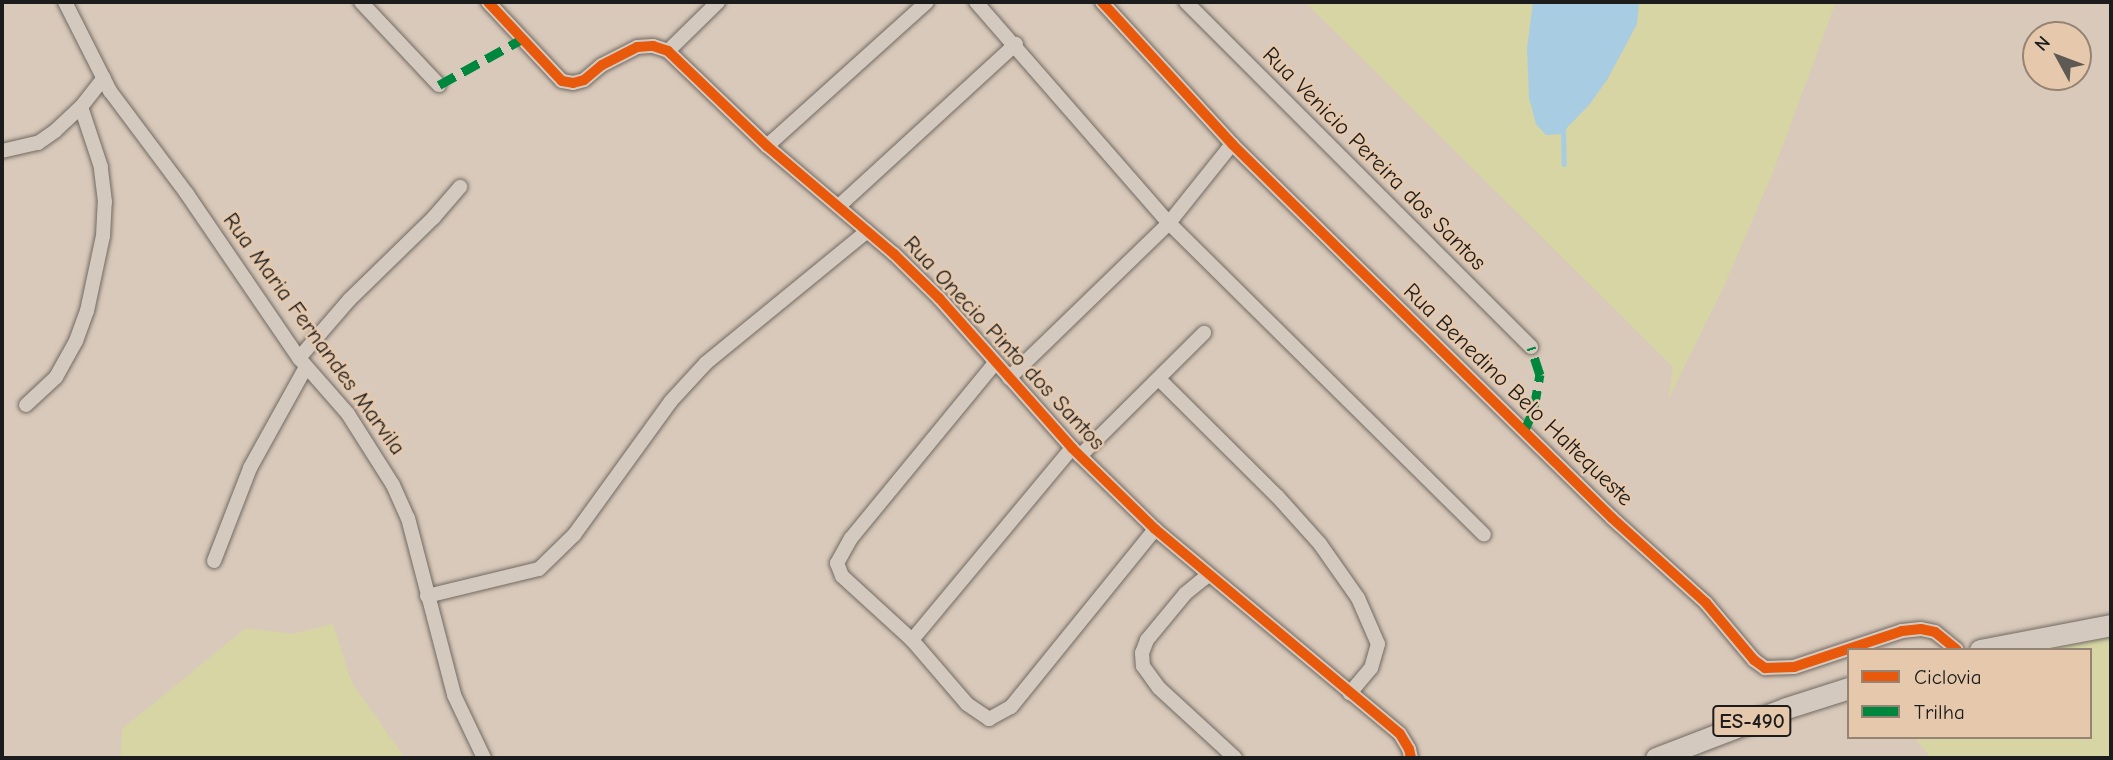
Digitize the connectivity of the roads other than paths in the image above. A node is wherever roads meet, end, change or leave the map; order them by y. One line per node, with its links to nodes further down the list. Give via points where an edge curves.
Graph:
1 (65, 2): 11 (street, Rua Maria Fernandes Marvila)
2 (361, 2): 12 (street)
3 (488, 2): 10 (street, via 562,81 584,80 637,47)
4 (718, 2): 10 (street)
5 (927, 2): 15 (street)
6 (976, 2): 9 (street)
7 (1102, 2): 14 (street, Rua Benedino Belo Haltequeste)
8 (1186, 2): 22 (street, Rua Venicio Pereira dos Santos)
9 (1016, 44): 18 (street); 19 (street)
10 (668, 51): 15 (street, Rua Onecio Pinto dos Santos)
11 (104, 78): 13 (street); 23 (street, Rua Maria Fernandes Marvila)
12 (439, 85)
13 (81, 107): 16 (street, via 38,143); 27 (street, via 101,167 103,236 76,341 56,377)
14 (1232, 144): 19 (street); 39 (street, Rua Benedino Belo Haltequeste, via 1602,508 1706,603 1754,660 1765,668 1794,667)
15 (767, 146): 18 (street, Rua Onecio Pinto dos Santos)
16 (2, 151)
17 (460, 187): 23 (street, via 349,300)
18 (839, 206): 20 (street, Rua Onecio Pinto dos Santos)
19 (1170, 223): 25 (street); 30 (street)
20 (867, 231): 24 (street, Rua Onecio Pinto dos Santos, via 939,298); 33 (street, via 706,363 664,411 573,535 539,569)
21 (1204, 333): 26 (street)
22 (1531, 347)
23 (303, 363): 31 (street, via 250,468); 33 (street, Rua Maria Fernandes Marvila, via 348,414 393,485 408,518)
24 (995, 363): 25 (street, Rua Onecio Pinto dos Santos); 35 (street, via 850,538 837,563 842,576)
25 (1009, 378): 28 (street, Rua Onecio Pinto dos Santos)
26 (1159, 379): 28 (street); 41 (street, via 1277,496 1320,544 1358,598 1378,645 1371,668)
27 (26, 405)
28 (1076, 452): 29 (street, Rua Onecio Pinto dos Santos); 35 (street)
29 (1155, 529): 32 (street, Rua Onecio Pinto dos Santos); 35 (street, via 999,715 989,719 967,704)
30 (1484, 535)
31 (214, 561)
32 (1207, 576): 41 (street, Rua Onecio Pinto dos Santos); 43 (street, via 1185,594 1147,640 1143,666 1159,688)
33 (427, 596): 42 (street, Rua Maria Fernandes Marvila, via 454,695)
34 (2111, 625): 38 (main road)
35 (912, 640)
36 (1851, 648): 37 (street, Rua Benedino Belo Haltequeste, via 1921,629 1936,632)
37 (1955, 648)
38 (1990, 648)
39 (1847, 649)
40 (1847, 689): 45 (main road, ES-490)
41 (1350, 693): 44 (street, Rua Onecio Pinto dos Santos, via 1399,734)
42 (484, 758)
43 (1235, 758)
44 (1411, 758)
45 (1656, 758)

